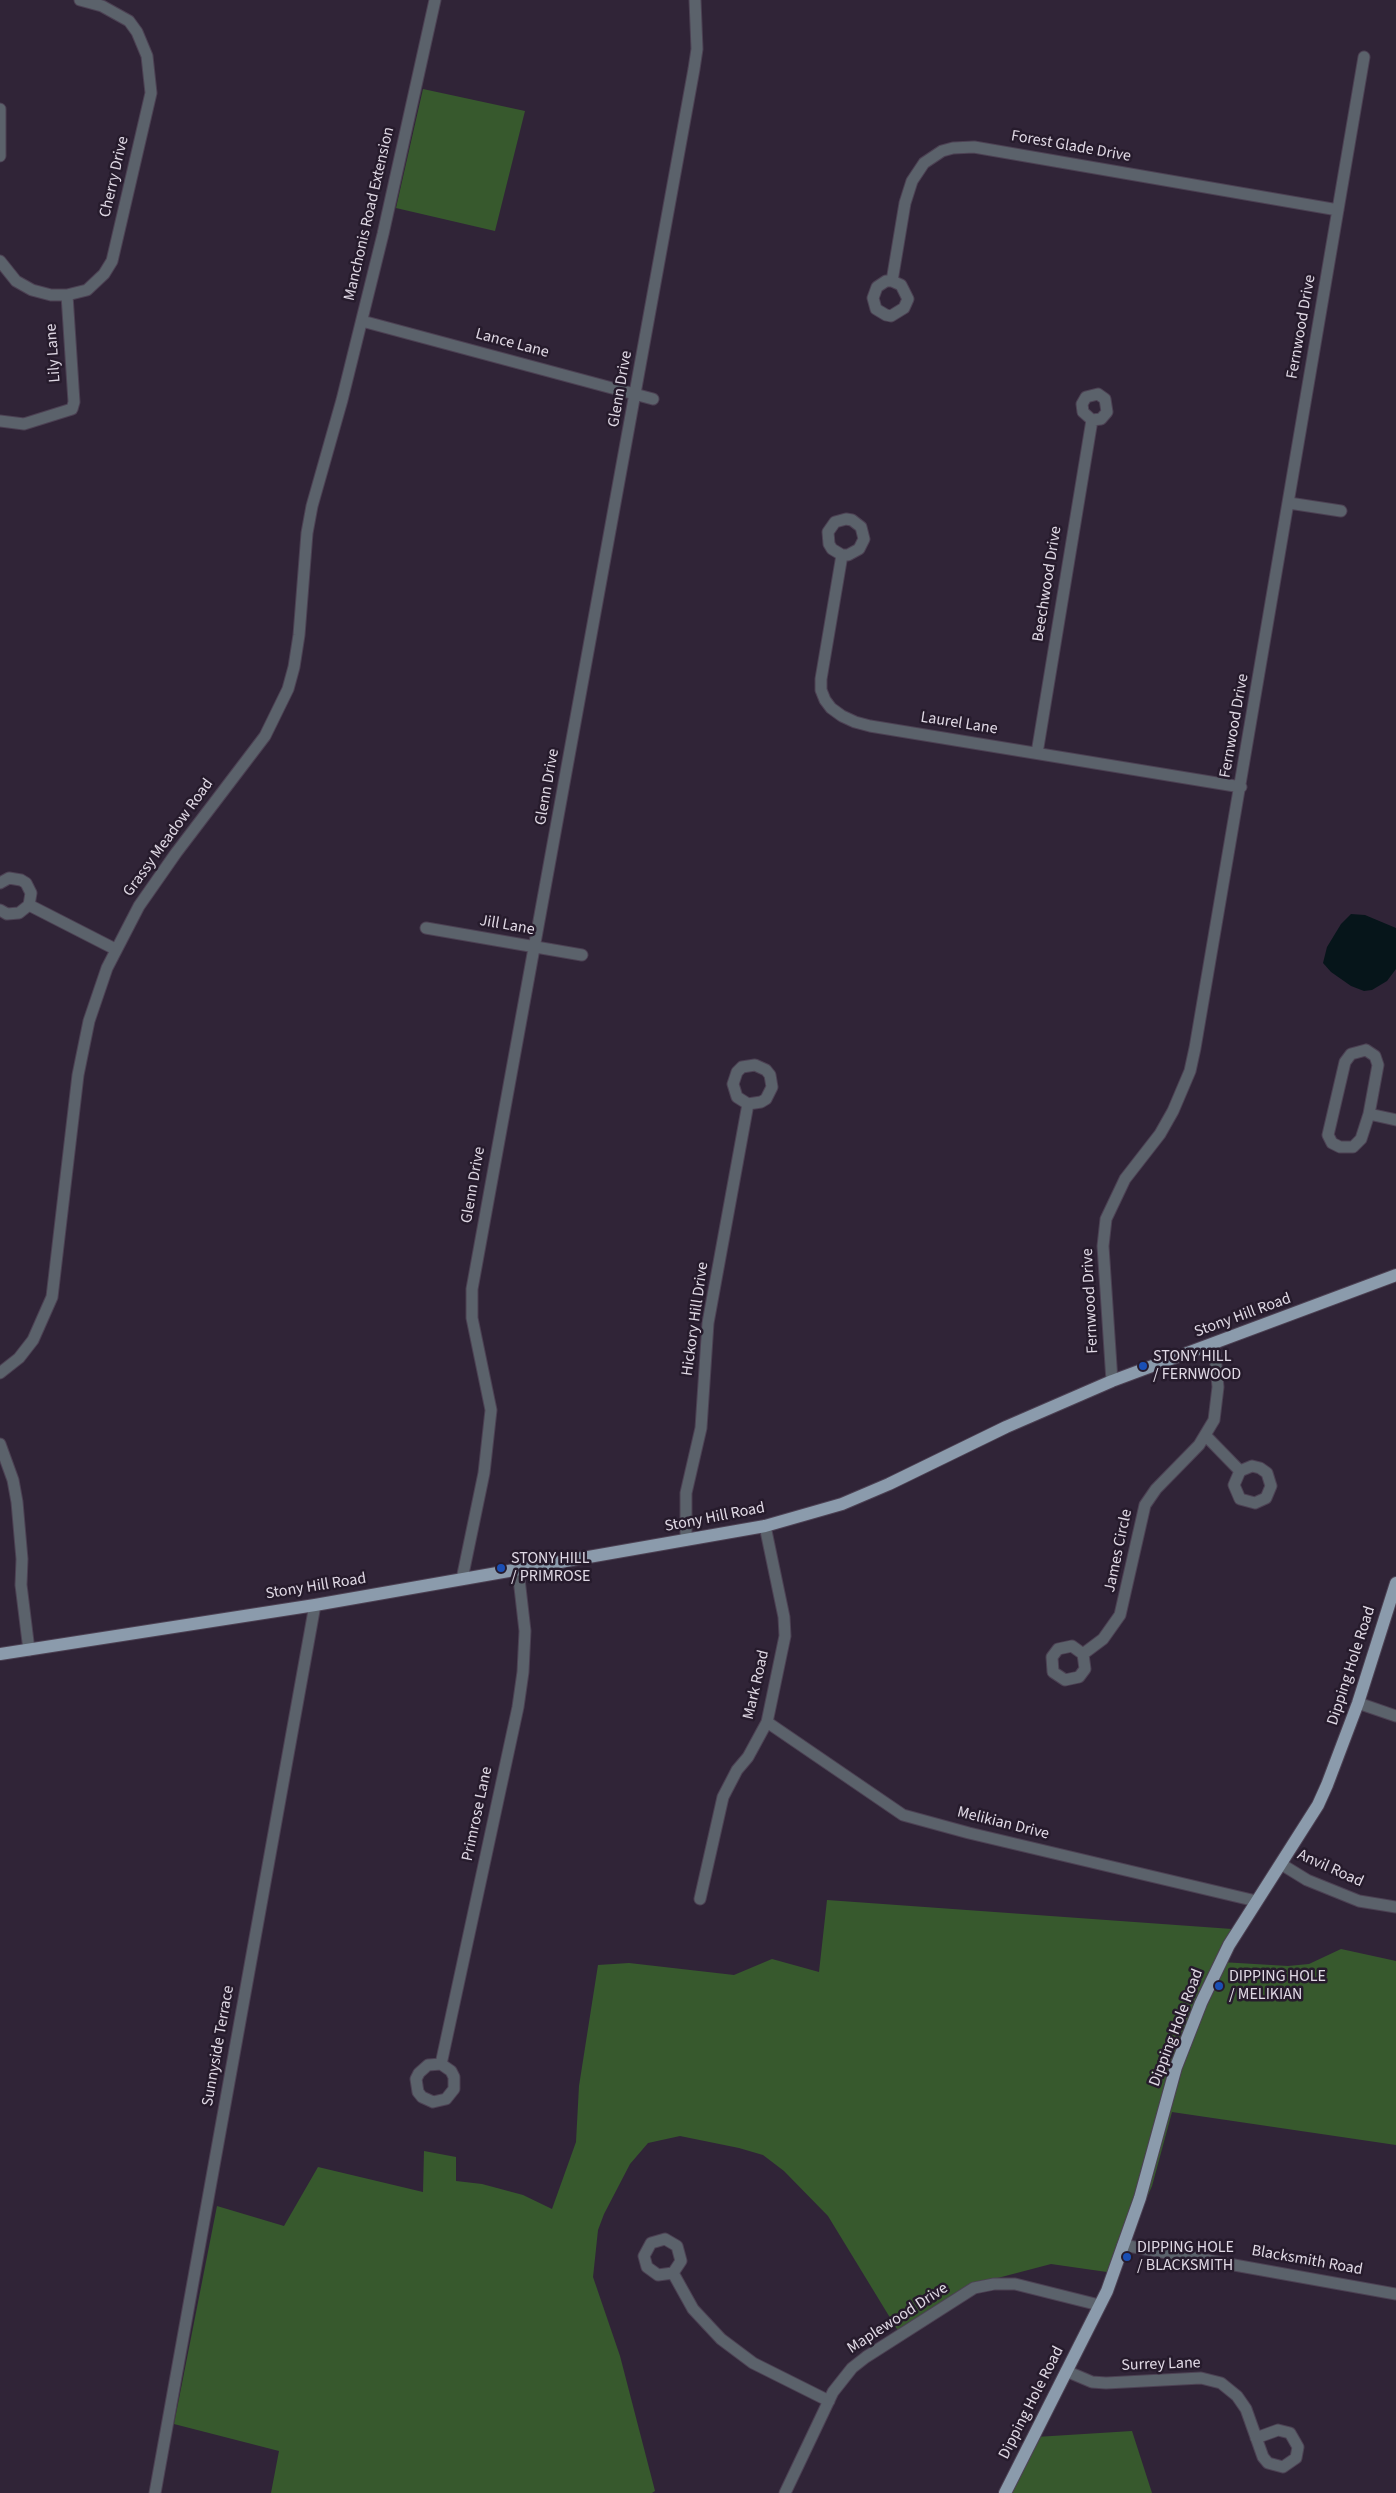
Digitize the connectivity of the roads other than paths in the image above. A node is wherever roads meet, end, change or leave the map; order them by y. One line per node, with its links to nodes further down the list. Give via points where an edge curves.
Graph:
1 (80, 0): 10 (street, Cherry Drive, via 106,8 129,21 148,56 151,93 112,261 87,290)
2 (435, 0): 11 (street, Manchonis Road Extension)
3 (694, 0): 12 (street, Glenn Drive, via 697,49)
4 (1364, 57): 7 (street, Fernwood Drive)
5 (0, 110): 6 (street)
6 (0, 156)
7 (1338, 210): 9 (street, Forest Glade Drive, via 980,148 954,148 942,151 924,163 912,181); 17 (street, Fernwood Drive)
8 (0, 262): 10 (street, Cherry Drive, via 16,281 32,290)
9 (892, 281)
10 (67, 295): 15 (street, Lily Lane, via 72,409 24,424)
11 (362, 321): 12 (street, Lance Lane); 16 (street, Manchonis Road Extension)
12 (636, 394): 13 (street, Lance Lane); 26 (street, Glenn Drive)
13 (653, 399)
14 (1092, 420): 20 (street, Beechwood Drive)
15 (0, 421)
16 (331, 434): 27 (street, Grassy Meadow Road, via 307,533 299,635 285,696 265,736 156,881)
17 (1289, 503): 18 (street); 21 (street, Fernwood Drive)
18 (1341, 511)
19 (842, 555): 20 (street, Laurel Lane, via 821,679 821,690 831,708 855,722 870,726)
20 (1036, 753): 21 (street, Laurel Lane)
21 (1241, 787): 35 (street, Fernwood Drive, via 1190,1070 1173,1111 1160,1134 1125,1179 1106,1219 1102,1246)
22 (0, 883): 23 (street, via 15,878 26,883 31,894)
23 (29, 905): 24 (street, via 20,914); 27 (street)
24 (0, 910)
25 (426, 928): 26 (street, Jill Lane)
26 (535, 948): 28 (street, Jill Lane); 42 (street, Glenn Drive, via 472,1289 472,1318 491,1410 484,1473)
27 (115, 949): 34 (street, Grassy Meadow Road, via 95,1002 81,1058 52,1297 33,1340 19,1358)
28 (582, 955)
29 (748, 1104): 40 (street, Hickory Hill Drive, via 708,1323 701,1428 686,1493)
30 (1369, 1114): 30 (street, via 1378,1065 1375,1056 1366,1050 1351,1054 1345,1062 1328,1135 1332,1143 1340,1147 1353,1146 1361,1139); 31 (street)
31 (1396, 1120)
32 (1396, 1275): 33 (main road, Stony Hill Road)
33 (1214, 1344): 35 (main road, Stony Hill Road); 36 (street, James Circle, via 1218,1399 1214,1420)
34 (0, 1373)
35 (1112, 1382): 39 (main road, Stony Hill Road, via 1006,1427 842,1504)
36 (1206, 1436): 38 (street); 47 (street, James Circle, via 1145,1505 1122,1609 1108,1634)
37 (0, 1444): 45 (street, via 17,1502 21,1585)
38 (1240, 1471)
39 (766, 1526): 40 (main road, Stony Hill Road); 50 (street, Mark Road, via 783,1609 785,1636)
40 (686, 1540): 41 (main road, Stony Hill Road)
41 (518, 1570): 42 (main road, Stony Hill Road); 55 (street, Primrose Lane, via 525,1631 524,1672)
42 (462, 1579): 44 (main road, Stony Hill Road)
43 (1396, 1583): 48 (main road, Dipping Hole Road)
44 (315, 1604): 45 (main road, Stony Hill Road); 63 (street, Sunnyside Terrace)
45 (29, 1650): 46 (main road, Stony Hill Road)
46 (0, 1654)
47 (1084, 1654)
48 (1358, 1702): 49 (street); 51 (main road, Dipping Hole Road, via 1318,1805)
49 (1396, 1716)
50 (767, 1722): 52 (street, Mark Road, via 723,1797); 53 (street, Melikian Drive, via 903,1815)
51 (1281, 1864): 53 (main road, Dipping Hole Road); 54 (street, Anvil Road, via 1307,1880 1359,1901)
52 (700, 1899)
53 (1256, 1901): 56 (main road, Dipping Hole Road, via 1225,1953 1187,2036)
54 (1396, 1907)
55 (440, 2064)
56 (1123, 2245): 58 (street, Blacksmith Road); 59 (main road, Dipping Hole Road)
57 (673, 2273): 61 (street, via 693,2309 732,2348)
58 (1396, 2294)
59 (1099, 2305): 60 (main road, Dipping Hole Road); 61 (street, Maplewood Drive, via 1015,2284 974,2288 866,2357 842,2380)
60 (1066, 2372): 62 (street, Surrey Lane, via 1106,2384 1200,2378 1221,2383 1241,2402); 65 (main road, Dipping Hole Road)
61 (829, 2401): 64 (street, Maplewood Drive)
62 (1256, 2438)
63 (155, 2493)
64 (785, 2493)
65 (1005, 2493)

